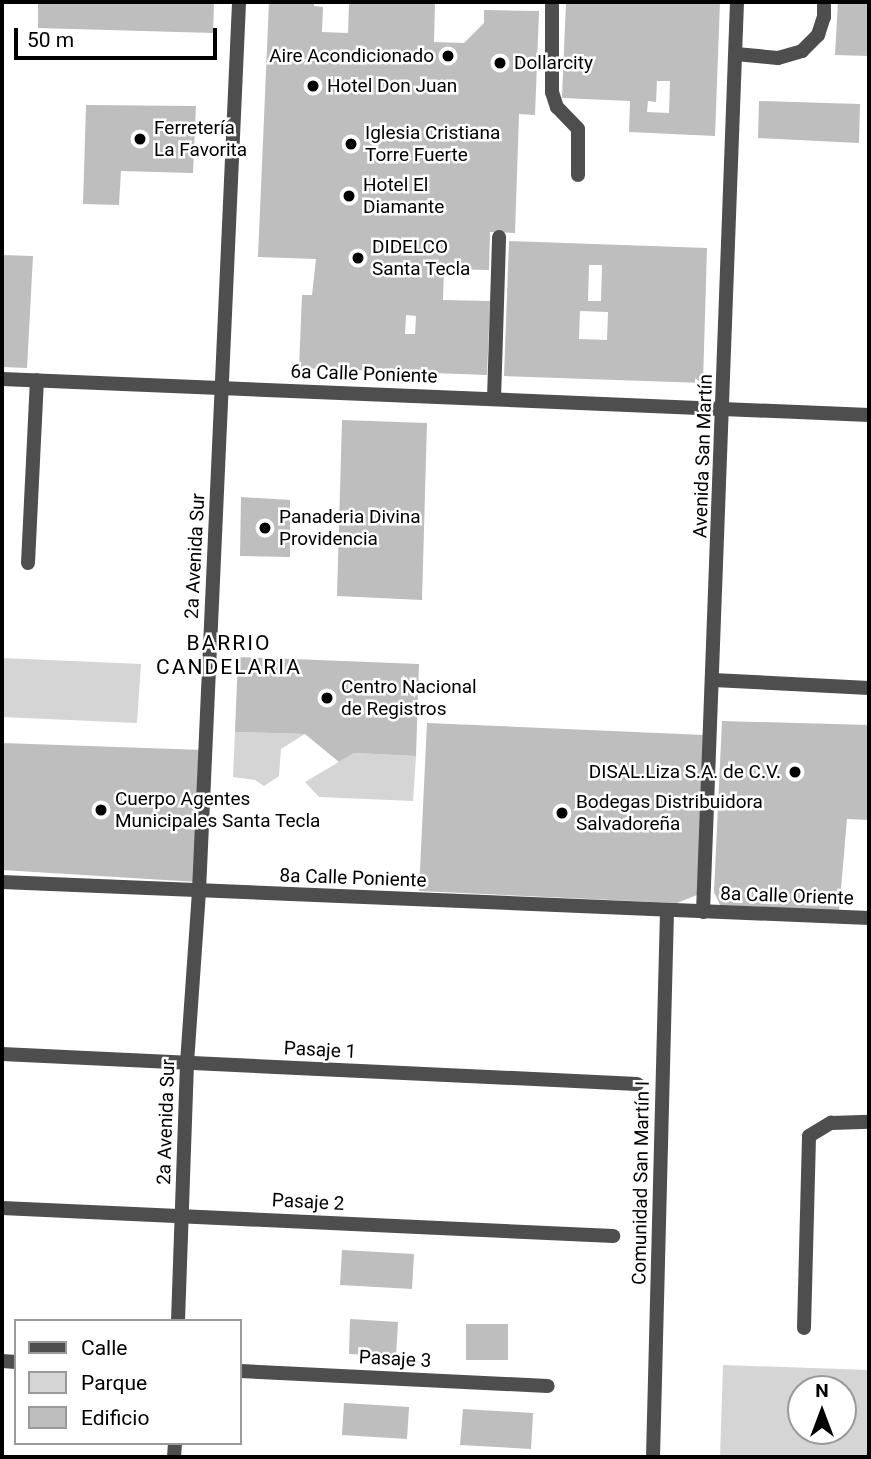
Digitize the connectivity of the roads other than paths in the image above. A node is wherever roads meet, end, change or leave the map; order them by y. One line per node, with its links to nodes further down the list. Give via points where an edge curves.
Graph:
1 (239, 2): 10 (street, 2a Avenida Sur)
2 (552, 2): 6 (street, via 552,92 557,107 578,129)
3 (737, 2): 5 (street, Avenida San Martín)
4 (824, 2): 5 (street, via 818,35 802,51 778,58)
5 (736, 54): 12 (street, Avenida San Martín)
6 (578, 175)
7 (499, 237): 11 (street)
8 (2, 379): 9 (street, 6a Calle Poniente)
9 (37, 380): 10 (street, 6a Calle Poniente); 14 (street)
10 (222, 388): 11 (street, 6a Calle Poniente); 18 (street, 2a Avenida Sur)
11 (494, 399): 12 (street, 6a Calle Poniente)
12 (724, 409): 13 (street, 6a Calle Poniente); 15 (street, Avenida San Martín)
13 (869, 415)
14 (28, 563)
15 (713, 680): 16 (street); 20 (street, Avenida San Martín)
16 (869, 688)
17 (2, 882): 18 (street, 8a Calle Poniente)
18 (199, 891): 19 (street, 8a Calle Poniente); 23 (street, 2a Avenida Sur)
19 (667, 910): 20 (street, 8a Calle Poniente); 33 (street, Comunidad San Martín I)
20 (703, 912): 21 (street, 8a Calle Oriente)
21 (869, 918)
22 (2, 1054): 23 (street, Pasaje 1)
23 (187, 1063): 24 (street, Pasaje 1); 27 (street, 2a Avenida Sur)
24 (636, 1084)
25 (869, 1122): 30 (street, via 831,1123 809,1136)
26 (2, 1208): 27 (street, Pasaje 2)
27 (181, 1215): 28 (street, Pasaje 2); 29 (street, 2a Avenida Sur)
28 (613, 1236)
29 (178, 1319)
30 (804, 1328)
31 (242, 1371): 32 (street, Pasaje 3)
32 (548, 1386)
33 (653, 1457)

